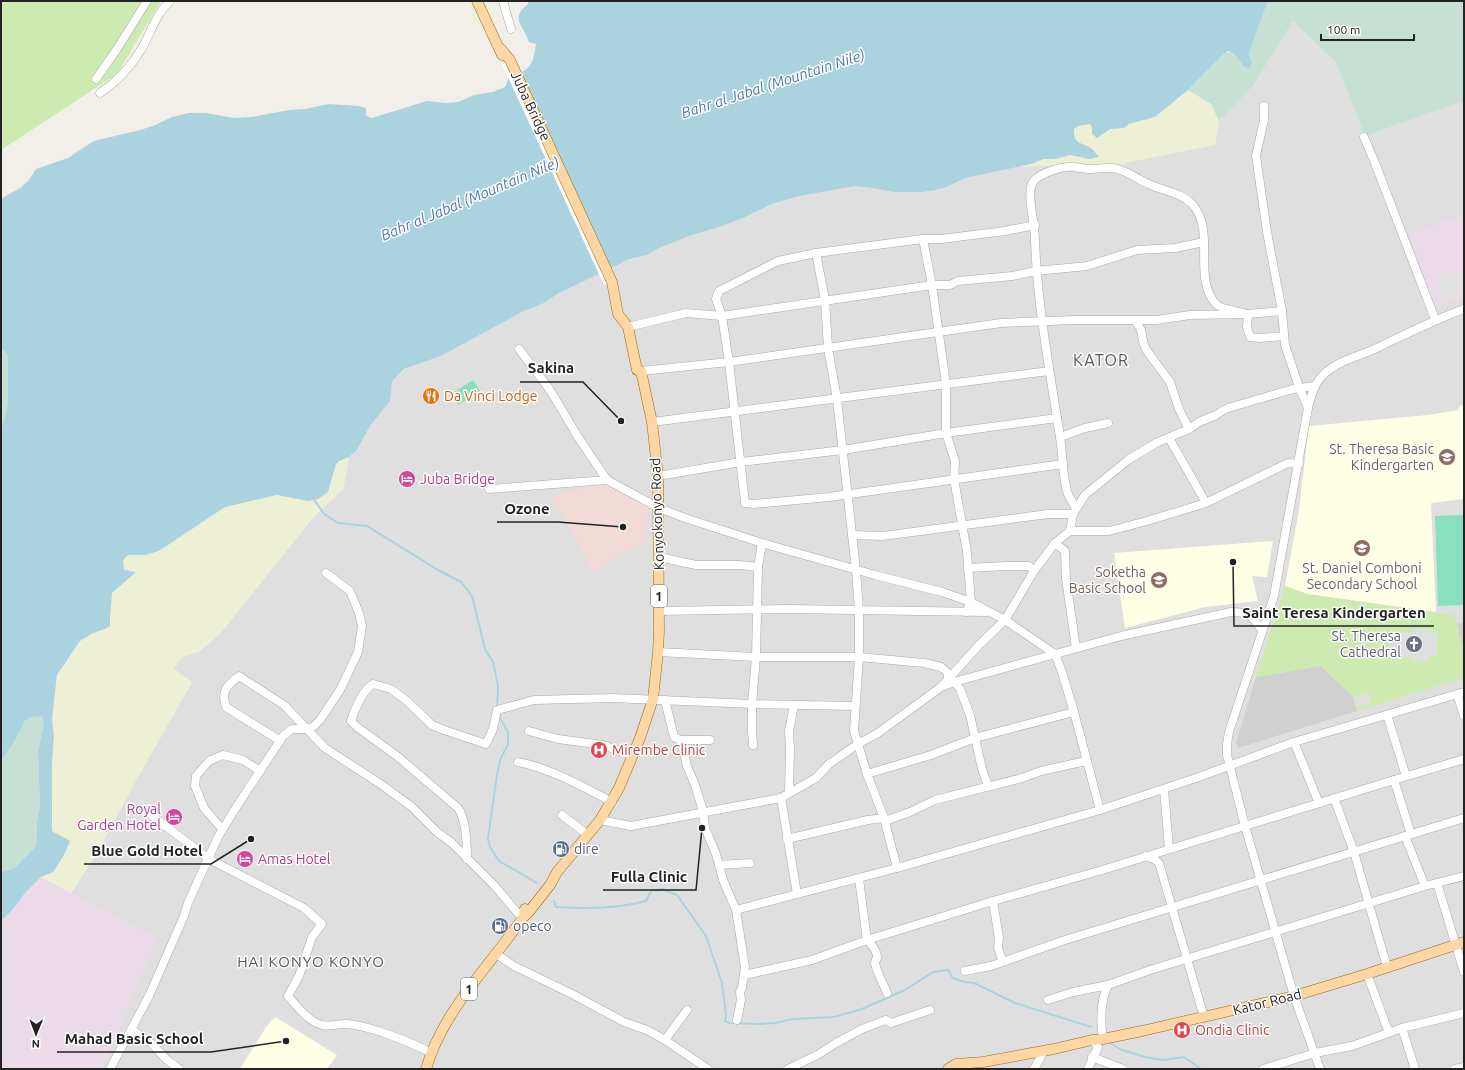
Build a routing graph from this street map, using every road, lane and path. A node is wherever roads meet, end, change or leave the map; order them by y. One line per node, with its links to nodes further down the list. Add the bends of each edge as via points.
1 (147, 1): 6 (street)
2 (170, 1): 7 (street, via 162,9 142,48 122,77)
3 (477, 1): 15 (main road, Juba Bridge / 1, via 508,62)
4 (503, 1): 5 (street)
5 (511, 29)
6 (96, 79)
7 (100, 93)
8 (1264, 106): 19 (street, via 1264,120 1256,156)
9 (1364, 137): 23 (street)
10 (1035, 225): 11 (street, via 941,239); 12 (street, via 1030,190 1033,181 1050,171 1067,167 1114,168 1172,192 1191,204 1201,220); 14 (street)
11 (923, 239): 13 (street); 16 (street)
12 (1204, 242): 14 (street, via 1175,248 1137,250 1087,266); 20 (street, via 1207,285 1214,300 1218,306)
13 (816, 254): 17 (street); 21 (street, via 778,261 719,291 716,299)
14 (1036, 271): 16 (street, via 958,281 950,285); 24 (street)
15 (609, 283): 25 (main road, Konyokonyo Road / 1, via 618,314)
16 (932, 284): 17 (street); 26 (street)
17 (825, 300): 21 (street); 28 (street)
18 (1464, 309): 23 (street)
19 (1282, 311): 20 (street); 27 (street)
20 (1248, 314): 22 (street, via 1190,315); 27 (street, via 1247,327 1250,337)
21 (722, 316): 25 (street, via 686,313); 30 (street)
22 (1135, 320): 24 (street); 42 (street, via 1147,351 1170,382 1178,409)
23 (1435, 320): 34 (street, via 1383,346 1334,366)
24 (1043, 322): 26 (street, via 1001,323); 32 (street)
25 (628, 327): 31 (main road, Konyokonyo Road / 1, via 636,370)
26 (938, 332): 28 (street); 33 (street)
27 (1284, 336): 35 (street)
28 (828, 348): 30 (street); 36 (street)
29 (519, 349): 52 (street, via 550,390)
30 (729, 362): 31 (street); 38 (street)
31 (641, 371): 40 (main road, Konyokonyo Road / 1)
32 (1049, 371): 33 (street); 39 (street)
33 (946, 384): 36 (street); 43 (street)
34 (1315, 386): 35 (street); 37 (street)
35 (1299, 387): 37 (street); 42 (street, via 1225,409)
36 (837, 399): 38 (street); 46 (street)
37 (1308, 408): 49 (street)
38 (735, 412): 40 (street); 47 (street)
39 (1057, 418): 43 (street); 44 (street)
40 (652, 422): 50 (main road, Konyokonyo Road / 1)
41 (1108, 424): 44 (street, via 1085,428)
42 (1189, 429): 45 (street)
43 (946, 433): 46 (street); 51 (street, via 955,461)
44 (1060, 437): 48 (street)
45 (1168, 438): 55 (street); 57 (street, via 1128,460 1085,496)
46 (842, 450): 47 (street); 54 (street)
47 (741, 462): 50 (street); 54 (street, via 745,503 748,504)
48 (1063, 464): 51 (street); 57 (street)
49 (1299, 464): 55 (street, via 1288,464); 76 (street, via 1274,596)
50 (658, 476): 56 (main road, Konyokonyo Road / 1)
51 (954, 479): 54 (street); 58 (street)
52 (607, 480): 53 (street); 56 (street)
53 (489, 489)
54 (848, 494): 60 (street)
55 (1206, 503): 59 (street, via 1110,531)
56 (659, 508): 61 (street); 63 (main road, Konyokonyo Road / 1)
57 (1074, 511): 58 (street); 59 (street)
58 (963, 526): 60 (street, via 883,536); 65 (street)
59 (1070, 531): 62 (street)
60 (852, 535): 66 (street)
61 (762, 543): 64 (street); 66 (street)
62 (1055, 543): 67 (street); 77 (street, via 1065,551 1066,579)
63 (659, 557): 64 (street, via 696,565); 72 (main road, Konyokonyo Road / 1)
64 (758, 567): 70 (street)
65 (968, 568): 67 (street, via 1028,566); 69 (street)
66 (856, 570): 69 (street); 71 (street)
67 (1034, 572): 75 (street)
68 (326, 573): 92 (street, via 350,591 359,613 362,632 358,652 340,690 320,720)
69 (971, 602): 73 (street); 74 (street)
70 (757, 609): 71 (street); 72 (street); 80 (street)
71 (859, 610): 73 (street); 81 (street)
72 (659, 611): 78 (main road, Konyokonyo Road / 1)
73 (966, 612): 74 (street)
74 (988, 612): 75 (street)
75 (1005, 620): 79 (street); 82 (street, via 979,645)
76 (1262, 630): 77 (street, via 1254,618 1244,612 1231,612); 105 (street, via 1229,732 1227,755)
77 (1076, 648): 79 (street)
78 (658, 652): 80 (street); 84 (main road, Konyokonyo Road / 1)
79 (1055, 654): 82 (street); 89 (street)
80 (756, 657): 81 (street); 86 (street)
81 (859, 657): 82 (street, via 917,662 941,667 948,673); 88 (street)
82 (951, 681): 94 (street, via 960,689 970,714); 99 (street, via 878,733)
83 (1461, 693): 90 (street); 91 (street)
84 (652, 699): 85 (street); 101 (main road, Konyokonyo Road / 1); 133 (street, via 534,700 504,708 497,710 493,729 486,744 432,725 391,689 373,684 368,687 351,720 458,808 462,816)
85 (665, 700): 86 (street); 96 (street, via 674,737)
86 (752, 704): 87 (street); 100 (street)
87 (794, 705): 88 (street); 112 (street, via 789,731)
88 (855, 706): 99 (street, via 854,732)
89 (1074, 712): 94 (street); 103 (street)
90 (1386, 715): 98 (street); 108 (street)
91 (1464, 716)
92 (308, 729): 95 (street, via 292,729); 95 (street, via 284,706 239,676 224,690 226,707); 133 (street, via 325,748 412,807)
93 (529, 731): 101 (street, via 603,745)
94 (975, 738): 107 (street, via 931,755); 110 (street)
95 (279, 740): 106 (street)
96 (680, 740): 97 (street); 118 (street)
97 (710, 740)
98 (1294, 742): 105 (street); 116 (street)
99 (858, 744): 107 (street); 112 (street, via 829,764 816,778)
100 (754, 745)
101 (633, 756): 115 (main road, Konyokonyo Road / 1)
102 (1464, 759): 108 (street)
103 (1086, 760): 110 (street); 117 (street)
104 (518, 762): 115 (street, via 540,768)
105 (1230, 766): 111 (street); 124 (street)
106 (260, 771): 125 (street); 125 (street, via 243,760 223,755 209,761 196,776 195,786 204,808)
107 (867, 774): 123 (street)
108 (1406, 776): 109 (street)
109 (1394, 780): 114 (street); 127 (street)
110 (988, 786): 123 (street, via 936,800)
111 (1164, 789): 117 (street); 129 (street)
112 (789, 793): 113 (street)
113 (781, 798): 118 (street); 128 (street)
114 (1334, 798): 116 (street); 130 (street)
115 (612, 802): 122 (main road, Konyokonyo Road / 1)
116 (1319, 803): 124 (street)
117 (1100, 810): 137 (street)
118 (703, 812): 122 (street, via 631,826); 136 (street, via 705,828)
119 (151, 815): 132 (street)
120 (562, 815): 126 (street)
121 (1464, 818): 127 (street)
122 (600, 820): 126 (main road, Konyokonyo Road / 1)
123 (885, 820): 128 (street, via 868,820); 137 (street)
124 (1245, 826): 129 (street); 140 (street)
125 (222, 829): 132 (street)
126 (588, 835): 148 (main road, Konyokonyo Road / 1)
127 (1408, 835): 130 (street); 142 (street)
128 (787, 839): 143 (street)
129 (1167, 850): 131 (street); 135 (street)
130 (1354, 852): 140 (street); 145 (street)
131 (1146, 856): 135 (street); 144 (street)
132 (209, 859): 170 (street, via 149,996); 176 (street, via 304,908 322,924 312,937 299,976 288,996 308,1018 323,1025 347,1024 366,1028 401,1039)
133 (467, 859): 148 (street, via 508,900)
134 (750, 863): 136 (street)
135 (1159, 863): 146 (street)
136 (719, 865): 147 (street)
137 (897, 868): 139 (street)
138 (1464, 876): 141 (street)
139 (859, 879): 143 (street); 150 (street)
140 (1261, 880): 146 (street); 149 (street)
141 (1437, 883): 142 (street); 151 (street)
142 (1425, 886): 145 (street)
143 (797, 894): 147 (street)
144 (993, 901): 150 (street); 154 (street, via 999,938 998,948)
145 (1369, 904): 149 (street); 155 (street)
146 (1171, 907): 153 (street); 154 (street)
147 (736, 910): 159 (street)
148 (526, 912): 152 (main road, Konyokonyo Road / 1)
149 (1275, 932): 153 (street); 162 (street)
150 (867, 940): 159 (street, via 812,960); 161 (street, via 876,954 875,963)
151 (1459, 943): 155 (main road, Kator Road); 157 (street)
152 (496, 954): 173 (street, via 514,966 624,1022); 176 (main road, Konyokonyo Road / 1, via 462,997)
153 (1188, 959): 160 (street); 167 (street)
154 (1003, 962): 156 (street)
155 (1387, 967): 158 (main road, Kator Road)
156 (965, 971)
157 (1464, 972)
158 (1366, 974): 162 (main road, Kator Road); 171 (street)
159 (744, 975): 168 (street)
160 (1108, 985): 163 (street); 172 (street, via 1102,1002)
161 (887, 993)
162 (1294, 996): 167 (main road, Kator Road); 177 (street)
163 (1048, 1000)
164 (687, 1010): 173 (street)
165 (930, 1010): 184 (street, via 892,1023 886,1020 862,1029)
166 (1464, 1013): 169 (street)
167 (1204, 1017): 172 (main road, Kator Road)
168 (737, 1020)
169 (1402, 1028): 171 (street); 191 (street)
170 (130, 1029): 180 (street); 181 (street, via 151,1043)
171 (1389, 1032): 177 (street, via 1352,1046)
172 (1103, 1039): 174 (main road, Kator Road)
173 (665, 1040): 183 (street)
174 (1092, 1040): 175 (main road, Kator Road); 178 (street, via 1098,1047)
175 (1044, 1051): 185 (main road, Kator Road, via 956,1064); 186 (street)
176 (431, 1053): 182 (main road, Konyokonyo Road / 1)
177 (1315, 1053): 189 (street); 190 (street)
178 (1092, 1057): 187 (street); 188 (street)
179 (1464, 1066): 192 (street)
180 (110, 1069)
181 (179, 1069)
182 (426, 1069)
183 (708, 1069)
184 (788, 1069)
185 (948, 1069)
186 (1034, 1069)
187 (1088, 1069)
188 (1123, 1069)
189 (1263, 1069)
190 (1320, 1069)
191 (1416, 1069)
192 (1455, 1069)

